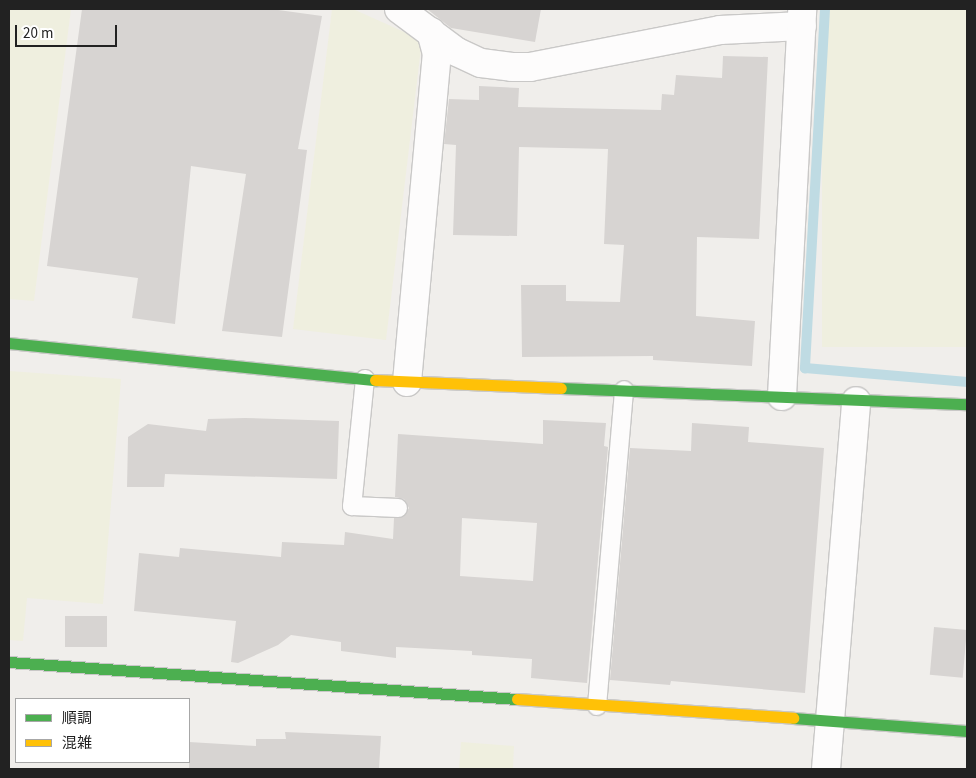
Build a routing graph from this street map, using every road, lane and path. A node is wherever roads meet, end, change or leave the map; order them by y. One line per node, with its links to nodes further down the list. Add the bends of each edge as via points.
1 (399, 9): 3 (street)
2 (802, 17): 3 (street, via 530,67 481,63 458,52); 8 (street)
3 (431, 32): 6 (street, via 437,54)
4 (9, 343): 5 (street)
5 (365, 379): 6 (street); 11 (lane, via 352,506)
6 (407, 382): 7 (street)
7 (624, 390): 8 (street); 13 (lane)
8 (782, 396): 9 (street)
9 (856, 401): 10 (street); 14 (street)
10 (967, 404)
11 (398, 508)
12 (9, 662): 13 (street)
13 (597, 706): 14 (street)
14 (829, 721): 15 (street); 16 (street)
15 (967, 731)
16 (826, 769)

